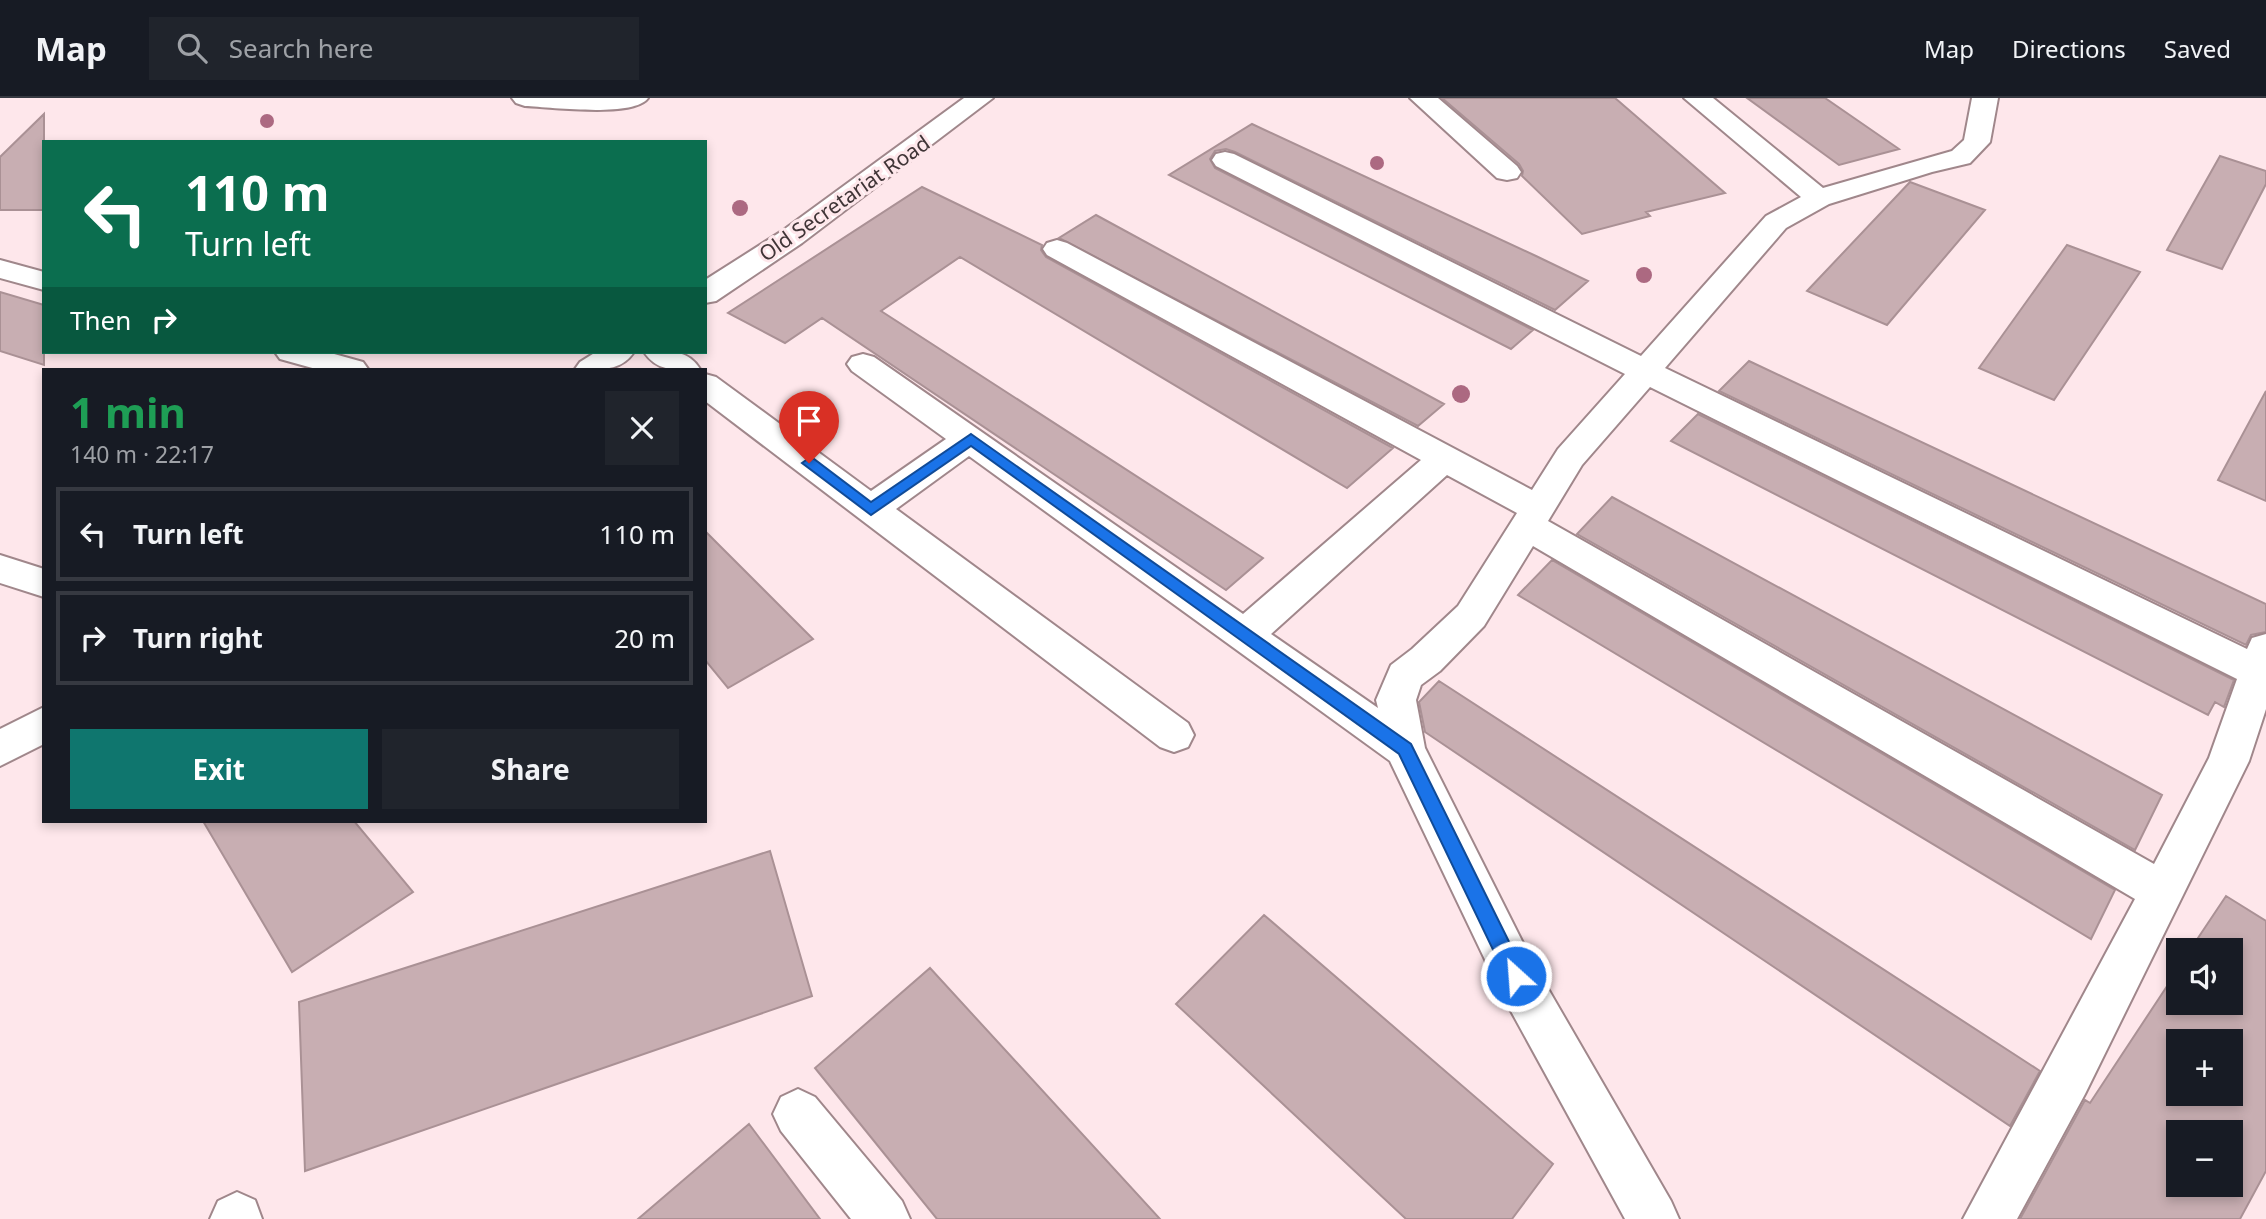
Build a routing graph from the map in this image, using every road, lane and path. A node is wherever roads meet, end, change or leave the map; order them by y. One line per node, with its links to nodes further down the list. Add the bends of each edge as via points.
1 (525, 98): 2 (street, via 624,102)
2 (635, 98)
3 (980, 98): 13 (street, Old Secretariat Road, via 792,237)
4 (1423, 98): 8 (street)
5 (1697, 98): 9 (street)
6 (1985, 98): 9 (street, via 1977,142 1961,157)
7 (1225, 160): 21 (street)
8 (1507, 172)
9 (1819, 198): 21 (street, via 1776,222)
10 (1057, 248): 24 (street)
11 (0, 269): 12 (street)
12 (42, 280)
13 (707, 293)
14 (298, 354): 18 (street)
15 (615, 354): 19 (street)
16 (663, 354): 20 (street)
17 (863, 364): 23 (street)
18 (348, 368)
19 (593, 368)
20 (683, 368)
21 (1646, 372): 26 (street, via 1570,457); 30 (street)
22 (707, 386): 25 (street)
23 (971, 439): 25 (street); 29 (street)
24 (1444, 458): 26 (street); 29 (street)
25 (871, 509): 32 (street)
26 (1533, 517): 34 (street, via 1471,617 1405,676 1396,700); 35 (street)
27 (0, 569): 28 (street)
28 (42, 582)
29 (1245, 635): 34 (street)
30 (2262, 660): 35 (street, via 2229,761)
31 (42, 725): 33 (street)
32 (1174, 735)
33 (0, 749)
34 (1405, 749): 38 (street, via 1516,976)
35 (2163, 892): 39 (street)
36 (798, 1114): 37 (street)
37 (884, 1219)
38 (1653, 1219)
39 (1989, 1219)

